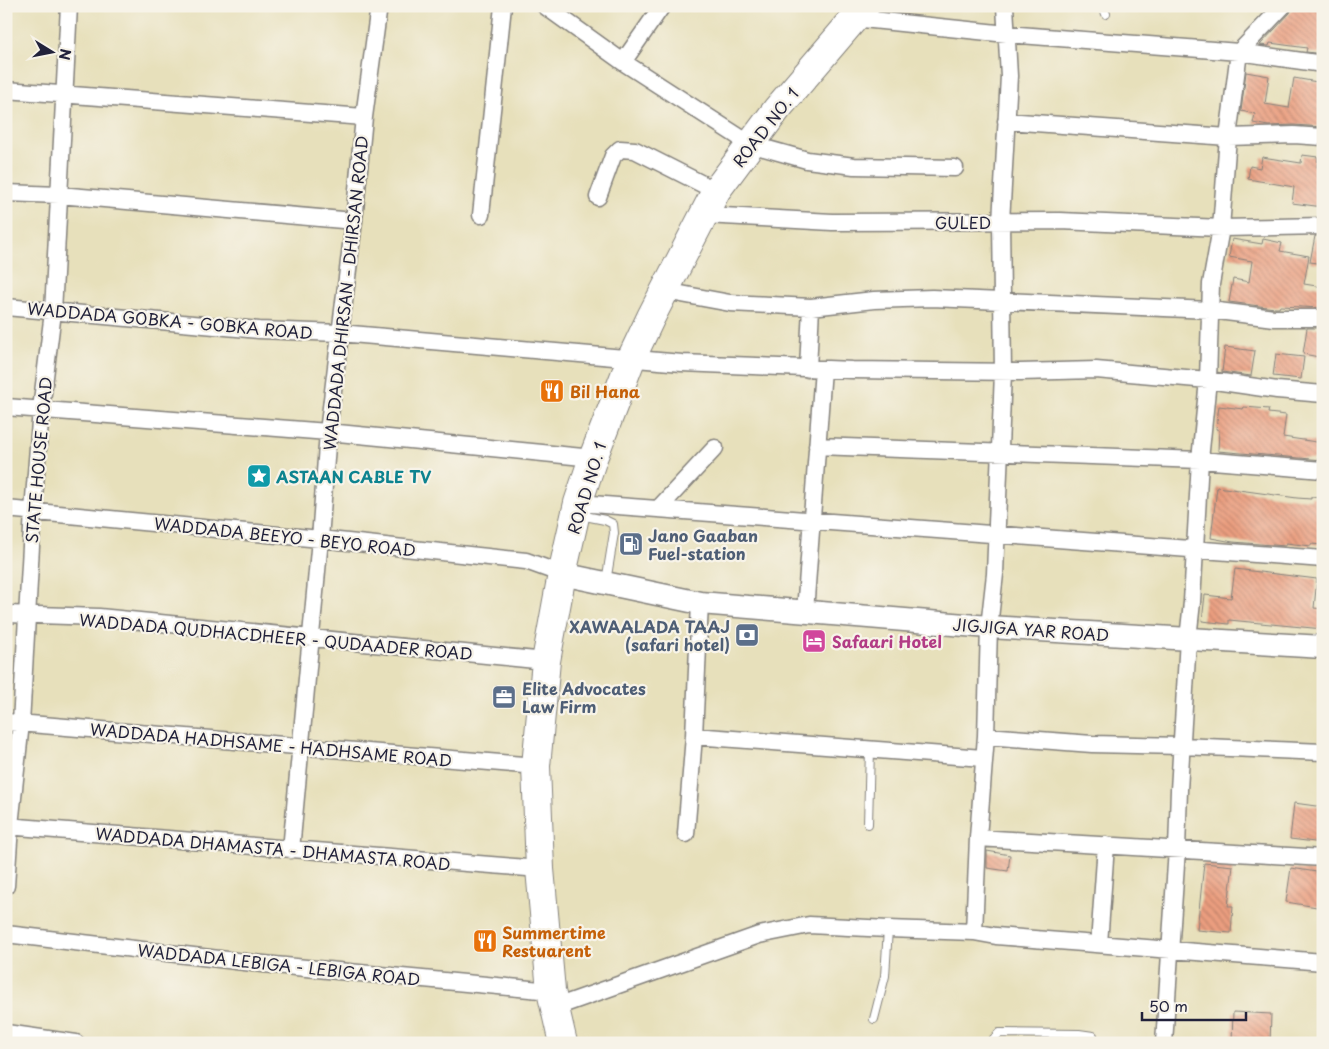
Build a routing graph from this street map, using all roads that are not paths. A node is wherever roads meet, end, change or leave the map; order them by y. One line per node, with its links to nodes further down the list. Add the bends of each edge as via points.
1 (69, 6): 14 (street, STATE HOUSE ROAD)
2 (379, 6): 15 (street, WADDADA DHIRSAN - DHIRSAN ROAD)
3 (503, 6): 25 (street)
4 (545, 6): 11 (street)
5 (662, 6): 11 (street)
6 (1005, 6): 9 (street)
7 (1284, 6): 10 (street)
8 (859, 12): 9 (street); 19 (highway, ROAD NO. 1)
9 (1007, 34): 10 (street); 16 (street)
10 (1239, 52): 12 (street); 17 (street)
11 (623, 62): 19 (street)
12 (1323, 64)
13 (6, 90): 14 (street)
14 (66, 94): 15 (street); 22 (street, STATE HOUSE ROAD)
15 (364, 117): 26 (street, WADDADA DHIRSAN - DHIRSAN ROAD)
16 (1006, 121): 17 (street); 27 (street)
17 (1228, 136): 18 (street); 29 (street)
18 (1323, 137)
19 (750, 144): 20 (street, via 807,160 854,166); 24 (highway, ROAD NO. 1)
20 (955, 168)
21 (6, 192): 22 (street)
22 (59, 195): 26 (street); 35 (street, STATE HOUSE ROAD)
23 (598, 197): 24 (street, via 613,156 620,150 635,150)
24 (710, 203): 27 (street, GULED, via 832,222); 30 (highway, ROAD NO. 1)
25 (481, 215)
26 (354, 221): 37 (street, WADDADA DHIRSAN - DHIRSAN ROAD)
27 (1001, 222): 29 (street, GULED, via 1060,221); 31 (street)
28 (1323, 226): 29 (street, GULED)
29 (1221, 228): 34 (street)
30 (665, 291): 32 (street, via 730,303); 38 (highway, ROAD NO. 1)
31 (1002, 301): 32 (street, via 932,298); 34 (street); 40 (street)
32 (811, 306): 39 (street)
33 (6, 307): 35 (street, WADDADA GOBKA - GOBKA ROAD)
34 (1210, 310): 36 (street, via 1274,318); 41 (street)
35 (53, 312): 37 (street, WADDADA GOBKA - GOBKA ROAD, via 259,330); 44 (street, STATE HOUSE ROAD)
36 (1323, 318)
37 (340, 333): 38 (street, WADDADA GOBKA - GOBKA ROAD); 45 (street, WADDADA DHIRSAN - DHIRSAN ROAD)
38 (632, 357): 39 (street, WADDADA GOBKA - GOBKA ROAD); 49 (highway, ROAD NO. 1)
39 (815, 369): 40 (street, WADDADA GOBKA - GOBKA ROAD); 46 (street)
40 (1003, 372): 41 (street, WADDADA GOBKA - GOBKA ROAD, via 1096,370); 48 (street)
41 (1208, 380): 42 (street, WADDADA GOBKA - GOBKA ROAD); 50 (street)
42 (1323, 394)
43 (6, 407): 44 (street)
44 (42, 409): 45 (street); 55 (street, STATE HOUSE ROAD)
45 (328, 432): 49 (street); 58 (street, WADDADA DHIRSAN - DHIRSAN ROAD)
46 (818, 446): 48 (street); 56 (street)
47 (715, 448): 54 (street)
48 (998, 452): 50 (street); 57 (street)
49 (593, 458): 52 (highway, ROAD NO. 1)
50 (1200, 460): 51 (street); 59 (street)
51 (1323, 470)
52 (577, 508): 54 (street); 61 (highway, ROAD NO. 1); 62 (lane, via 613,524)
53 (6, 509): 55 (street, WADDADA BEEYO - BEYO ROAD)
54 (658, 509): 56 (street)
55 (33, 512): 58 (street, WADDADA BEEYO - BEYO ROAD); 66 (street, STATE HOUSE ROAD)
56 (812, 521): 57 (street); 64 (street)
57 (996, 536): 59 (street); 67 (street)
58 (320, 539): 61 (street, WADDADA BEEYO - BEYO ROAD, via 526,561); 68 (street, WADDADA DHIRSAN - DHIRSAN ROAD)
59 (1195, 550): 60 (street); 69 (street)
60 (1323, 559)
61 (562, 574): 62 (street, JIGJIGA YAR ROAD); 71 (highway, ROAD NO. 1)
62 (606, 583): 63 (street, JIGJIGA YAR ROAD)
63 (700, 603): 64 (street, JIGJIGA YAR ROAD); 73 (street)
64 (805, 612): 67 (street, JIGJIGA YAR ROAD)
65 (6, 614): 66 (street, WADDADA QUDHACDHEER - QUDAADER ROAD)
66 (27, 615): 68 (street, WADDADA QUDHACDHEER - QUDAADER ROAD, via 99,617); 72 (street, STATE HOUSE ROAD)
67 (989, 627): 69 (street, JIGJIGA YAR ROAD); 74 (street)
68 (310, 639): 71 (street, WADDADA QUDHACDHEER - QUDAADER ROAD); 75 (street, WADDADA DHIRSAN - DHIRSAN ROAD)
69 (1188, 639): 70 (street, JIGJIGA YAR ROAD); 76 (street)
70 (1323, 647)
71 (546, 661): 80 (highway, ROAD NO. 1)
72 (14, 723): 75 (street, WADDADA HADHSAME - HADHSAME ROAD); 82 (street, STATE HOUSE ROAD)
73 (694, 736): 77 (street); 83 (street)
74 (986, 736): 76 (street, via 1092,744); 79 (street)
75 (301, 746): 80 (street, WADDADA HADHSAME - HADHSAME ROAD); 87 (street, WADDADA DHIRSAN - DHIRSAN ROAD)
76 (1181, 746): 78 (street); 86 (street)
77 (870, 749): 79 (street); 81 (lane)
78 (1323, 752)
79 (983, 758): 84 (street)
80 (536, 766): 89 (highway, ROAD NO. 1)
81 (868, 824)
82 (8, 826): 87 (street, WADDADA DHAMASTA - DHAMASTA ROAD); 90 (street, STATE HOUSE ROAD)
83 (686, 834)
84 (978, 838): 85 (street); 92 (street)
85 (1106, 845): 86 (street); 94 (street)
86 (1177, 849): 88 (street); 95 (street)
87 (291, 850): 89 (street, WADDADA DHAMASTA - DHAMASTA ROAD)
88 (1323, 858)
89 (540, 870): 97 (highway, ROAD NO. 1)
90 (6, 886)
91 (888, 929): 92 (street); 97 (street, via 809,925 759,936); 98 (lane, via 885,976)
92 (974, 932): 94 (street)
93 (6, 934): 97 (street, WADDADA LEBIGA - LEBIGA ROAD)
94 (1099, 944): 95 (street)
95 (1170, 950): 96 (street); 104 (street)
96 (1323, 962)
97 (554, 999): 101 (highway, ROAD NO. 1)
98 (874, 1019)
99 (6, 1033): 100 (street)
100 (76, 1043)
101 (563, 1043)
102 (990, 1043): 103 (lane, via 999,1033 1079,1034 1093,1036)
103 (1094, 1043)
104 (1164, 1043)

